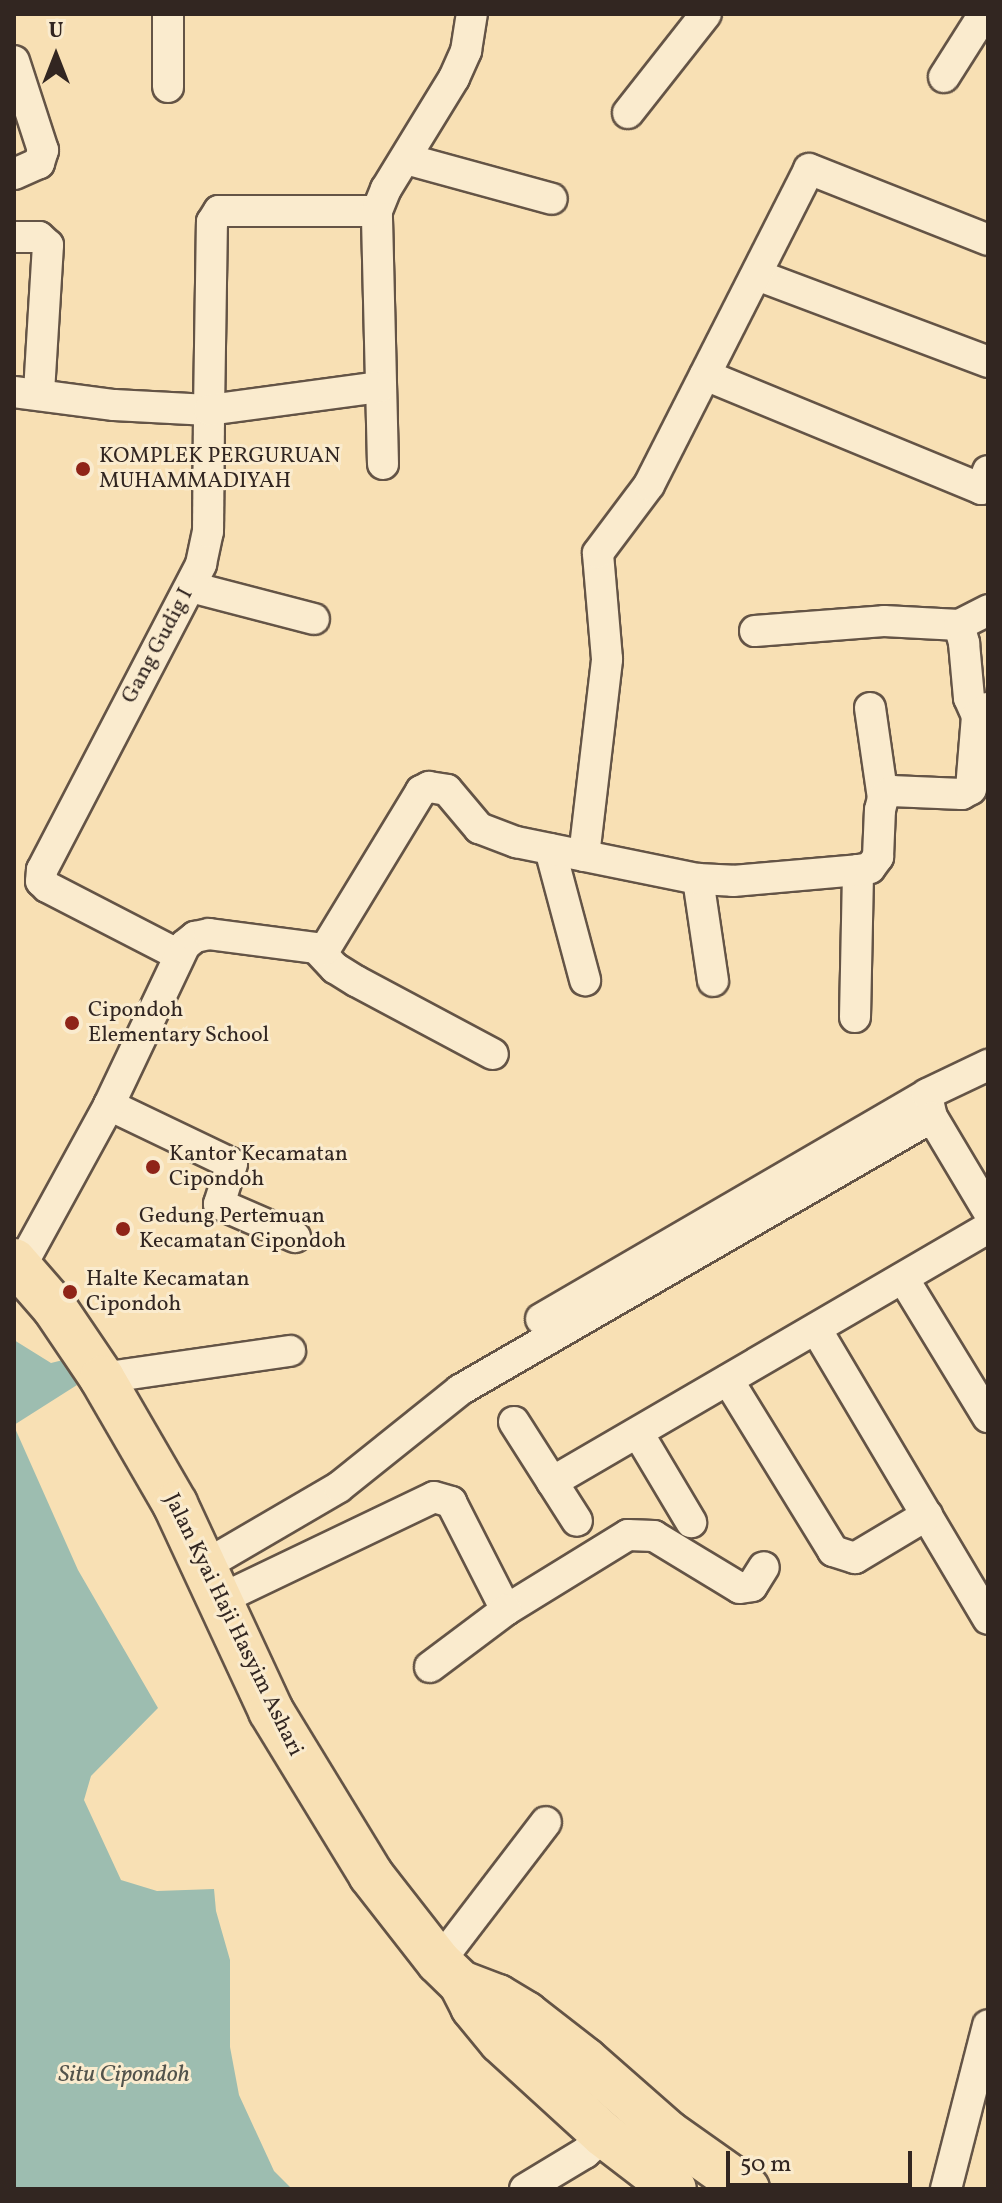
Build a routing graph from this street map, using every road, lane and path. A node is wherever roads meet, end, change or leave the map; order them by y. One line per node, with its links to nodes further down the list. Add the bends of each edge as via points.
1 (168, 14): 7 (street)
2 (472, 14): 9 (street, via 466,51 454,78)
3 (706, 14): 8 (street)
4 (984, 14): 6 (street)
5 (14, 61): 10 (street, via 43,150 39,163)
6 (944, 77)
7 (168, 87)
8 (628, 113)
9 (406, 159): 11 (street); 12 (street)
10 (14, 174)
11 (552, 199)
12 (377, 211): 18 (street); 20 (street, Gang Gudig I, via 219,211 212,222)
13 (14, 237): 19 (street, via 39,237 48,245)
14 (988, 240): 15 (street, via 809,169)
15 (757, 275): 16 (street); 17 (street)
16 (988, 362)
17 (705, 375): 22 (street, via 981,489); 32 (street, via 649,485 598,553 607,659)
18 (380, 387): 20 (street); 21 (street)
19 (26, 393): 20 (street)
20 (209, 410): 23 (street, Gang Gudig I, via 208,532)
21 (383, 464)
22 (988, 471)
23 (191, 587): 25 (street); 36 (street, Gang Gudig I, via 41,876 47,887)
24 (988, 610): 26 (street)
25 (314, 619)
26 (959, 625): 27 (street, via 884,621); 29 (street, via 969,698)
27 (755, 631)
28 (870, 708): 30 (street)
29 (983, 712): 30 (street, via 971,789 962,794 896,790)
30 (883, 798): 33 (street, via 878,857 870,868)
31 (550, 849): 32 (street); 35 (street, via 484,831 447,790 429,787 421,791 329,946); 37 (street)
32 (584, 856): 34 (street)
33 (858, 870): 34 (street); 39 (street)
34 (698, 879): 38 (street)
35 (318, 950): 36 (street, via 209,934 190,940); 40 (street, via 356,981)
36 (179, 955): 42 (street)
37 (585, 980)
38 (713, 981)
39 (855, 1017)
40 (493, 1054)
41 (988, 1065): 43 (street)
42 (109, 1105): 46 (street, via 232,1164 219,1204); 47 (street)
43 (930, 1106): 44 (street); 61 (street, via 460,1390)
44 (988, 1211)
45 (988, 1228): 48 (street)
46 (295, 1237)
47 (17, 1264): 51 (main road, Jalan Kyai Haji Hasyim Ashari)
48 (903, 1278): 49 (street); 53 (street)
49 (816, 1329): 52 (street); 57 (street)
50 (290, 1351): 51 (street)
51 (102, 1378): 61 (main road, Jalan Kyai Haji Hasyim Ashari, via 175,1504)
52 (728, 1380): 55 (street); 57 (street, via 833,1551 855,1558)
53 (988, 1417)
54 (514, 1422): 56 (street)
55 (638, 1433): 56 (street); 59 (street)
56 (552, 1482): 58 (street)
57 (927, 1515): 63 (street)
58 (577, 1521)
59 (691, 1522)
60 (764, 1567): 62 (street, via 752,1586 740,1588 654,1536 628,1535)
61 (211, 1583): 62 (street, via 434,1497 451,1502); 66 (main road, Jalan Kyai Haji Hasyim Ashari, via 271,1711 327,1807 371,1875)
62 (506, 1610): 64 (street)
63 (988, 1619)
64 (430, 1667)
65 (546, 1822): 66 (street)
66 (450, 1972): 68 (main road, Jalan Kyai Haji Hasyim Ashari, via 501,2041); 71 (main road, via 526,2014 668,2133)
67 (988, 2025): 72 (street)
68 (604, 2135): 69 (street, via 585,2153); 70 (main road, Jalan Kyai Haji Hasyim Ashari)
69 (525, 2189)
70 (674, 2189)
71 (747, 2189)
72 (946, 2189)

